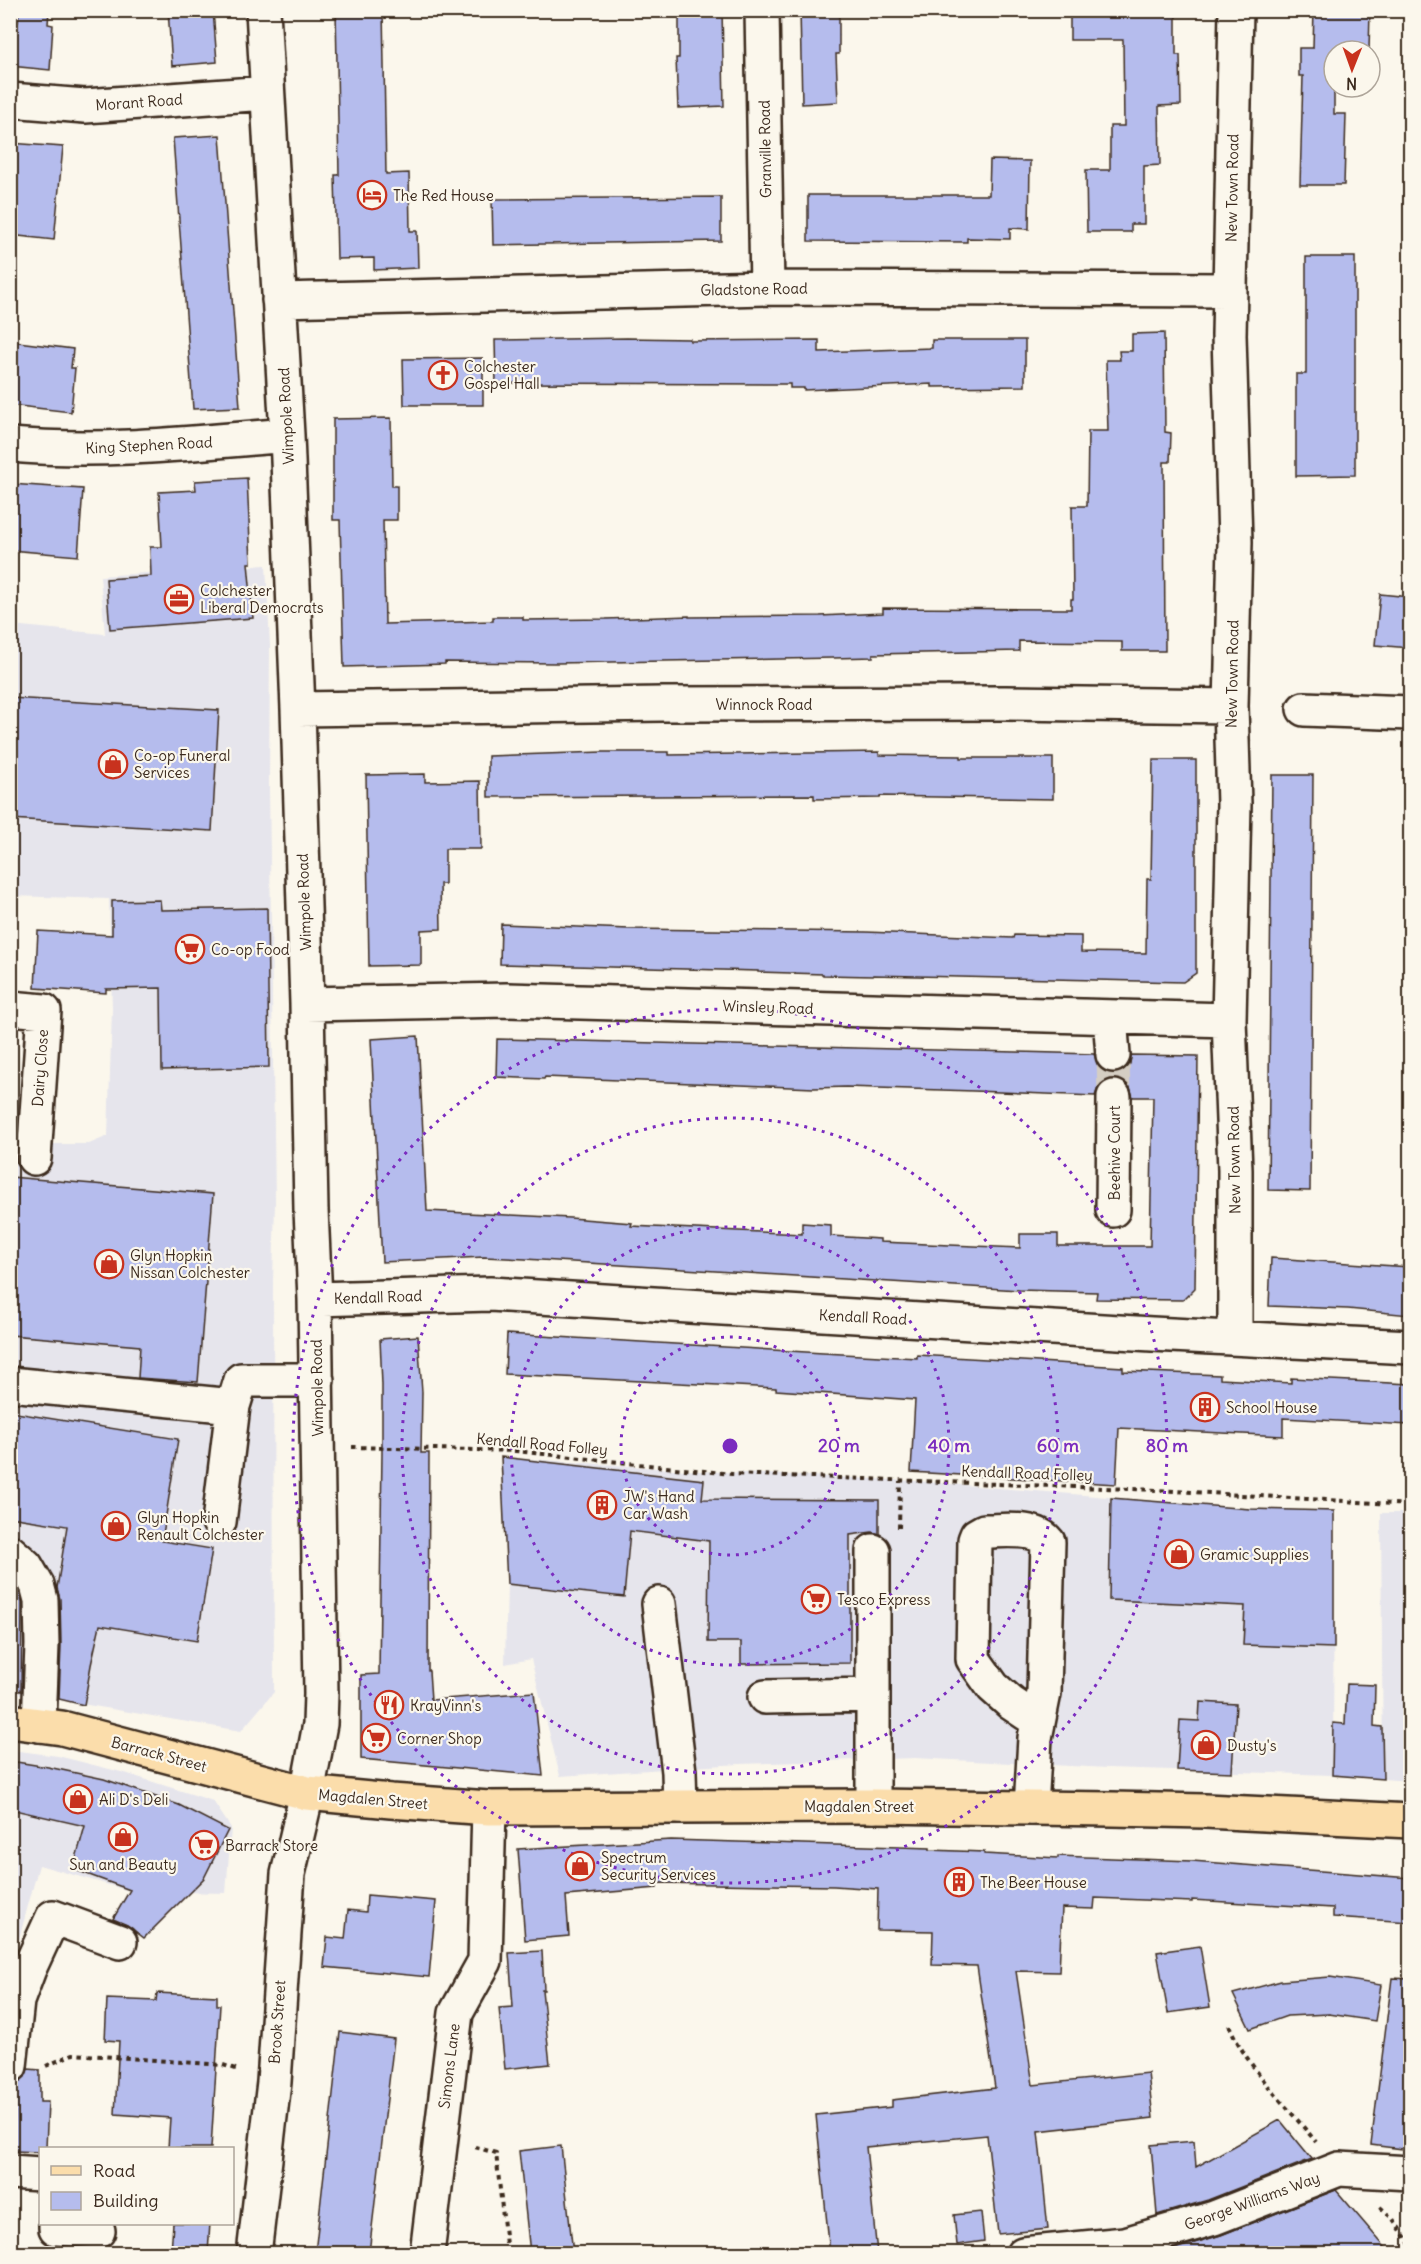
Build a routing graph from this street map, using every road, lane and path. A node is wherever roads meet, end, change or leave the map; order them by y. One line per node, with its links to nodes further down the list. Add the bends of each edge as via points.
1 (263, 10): 4 (street, Wimpole Road)
2 (762, 10): 6 (street, Granville Road)
3 (1236, 10): 7 (street, New Town Road)
4 (267, 93): 5 (street, Morant Road, via 86,106); 8 (street, Wimpole Road)
5 (10, 100)
6 (767, 288): 7 (street, Gladstone Road); 8 (street, Gladstone Road)
7 (1229, 290): 11 (street, New Town Road, via 1235,542)
8 (279, 300): 9 (street, Wimpole Road)
9 (287, 435): 10 (street, King Stephen Road, via 96,450); 12 (street, Wimpole Road)
10 (10, 445)
11 (1231, 706): 12 (street, Winnock Road, via 687,704); 18 (street, New Town Road)
12 (298, 709): 15 (street, Wimpole Road)
13 (1304, 709): 14 (street)
14 (1410, 713)
15 (308, 1004): 17 (street, Winsley Road, via 507,1000); 23 (street, Wimpole Road)
16 (10, 1008): 21 (street, Dairy Close, via 44,1011)
17 (1110, 1017): 18 (street, Winsley Road); 19 (street)
18 (1229, 1020): 24 (street, New Town Road, via 1235,1170)
19 (1113, 1055)
20 (1114, 1097): 22 (street, Beehive Court)
21 (34, 1158)
22 (1113, 1210)
23 (315, 1299): 24 (street, Kendall Road, via 489,1294); 26 (street, Wimpole Road)
24 (1235, 1337): 25 (street, Kendall Road)
25 (1410, 1347)
26 (317, 1380): 28 (street, via 241,1380); 29 (street, Wimpole Road)
27 (10, 1384): 28 (street)
28 (233, 1406): 31 (street)
29 (319, 1447): 30 (path, Kendall Road Folley, via 516,1451 732,1474 1146,1489); 39 (street, Wimpole Road, via 321,1724)
30 (1410, 1505)
31 (219, 1522)
32 (873, 1551): 35 (street)
33 (10, 1552): 38 (street, via 26,1566 41,1600 42,1645)
34 (659, 1604): 40 (street)
35 (873, 1695): 36 (street); 41 (street)
36 (765, 1697)
37 (1038, 1722): 37 (street, via 1044,1693 1048,1542 1035,1533 984,1531 975,1540 973,1659 993,1687); 43 (street)
38 (25, 1723): 39 (main road, Barrack Street, via 62,1728)
39 (307, 1793): 42 (main road, Magdalen Street); 47 (street, Brook Street, via 288,1874)
40 (680, 1806): 41 (main road, Magdalen Street); 42 (main road, Magdalen Street)
41 (873, 1806): 43 (main road, Magdalen Street)
42 (489, 1808): 48 (street, Simons Lane, via 485,1961 456,2013)
43 (1031, 1808): 44 (main road, Magdalen Street)
44 (1410, 1821)
45 (120, 1942): 46 (street, via 53,1917 17,2001)
46 (13, 2074): 47 (path, via 73,2054 223,2065)
47 (274, 2082): 54 (street, Brook Street)
48 (440, 2138): 55 (street, Simons Lane); 56 (path, via 496,2153)
49 (10, 2172): 51 (street)
50 (1410, 2173): 57 (street, George Williams Way, via 1339,2169 1214,2218 1125,2244)
51 (39, 2174)
52 (56, 2225): 53 (street)
53 (98, 2231)
54 (254, 2253)
55 (427, 2253)
56 (507, 2253)
57 (1023, 2253)

